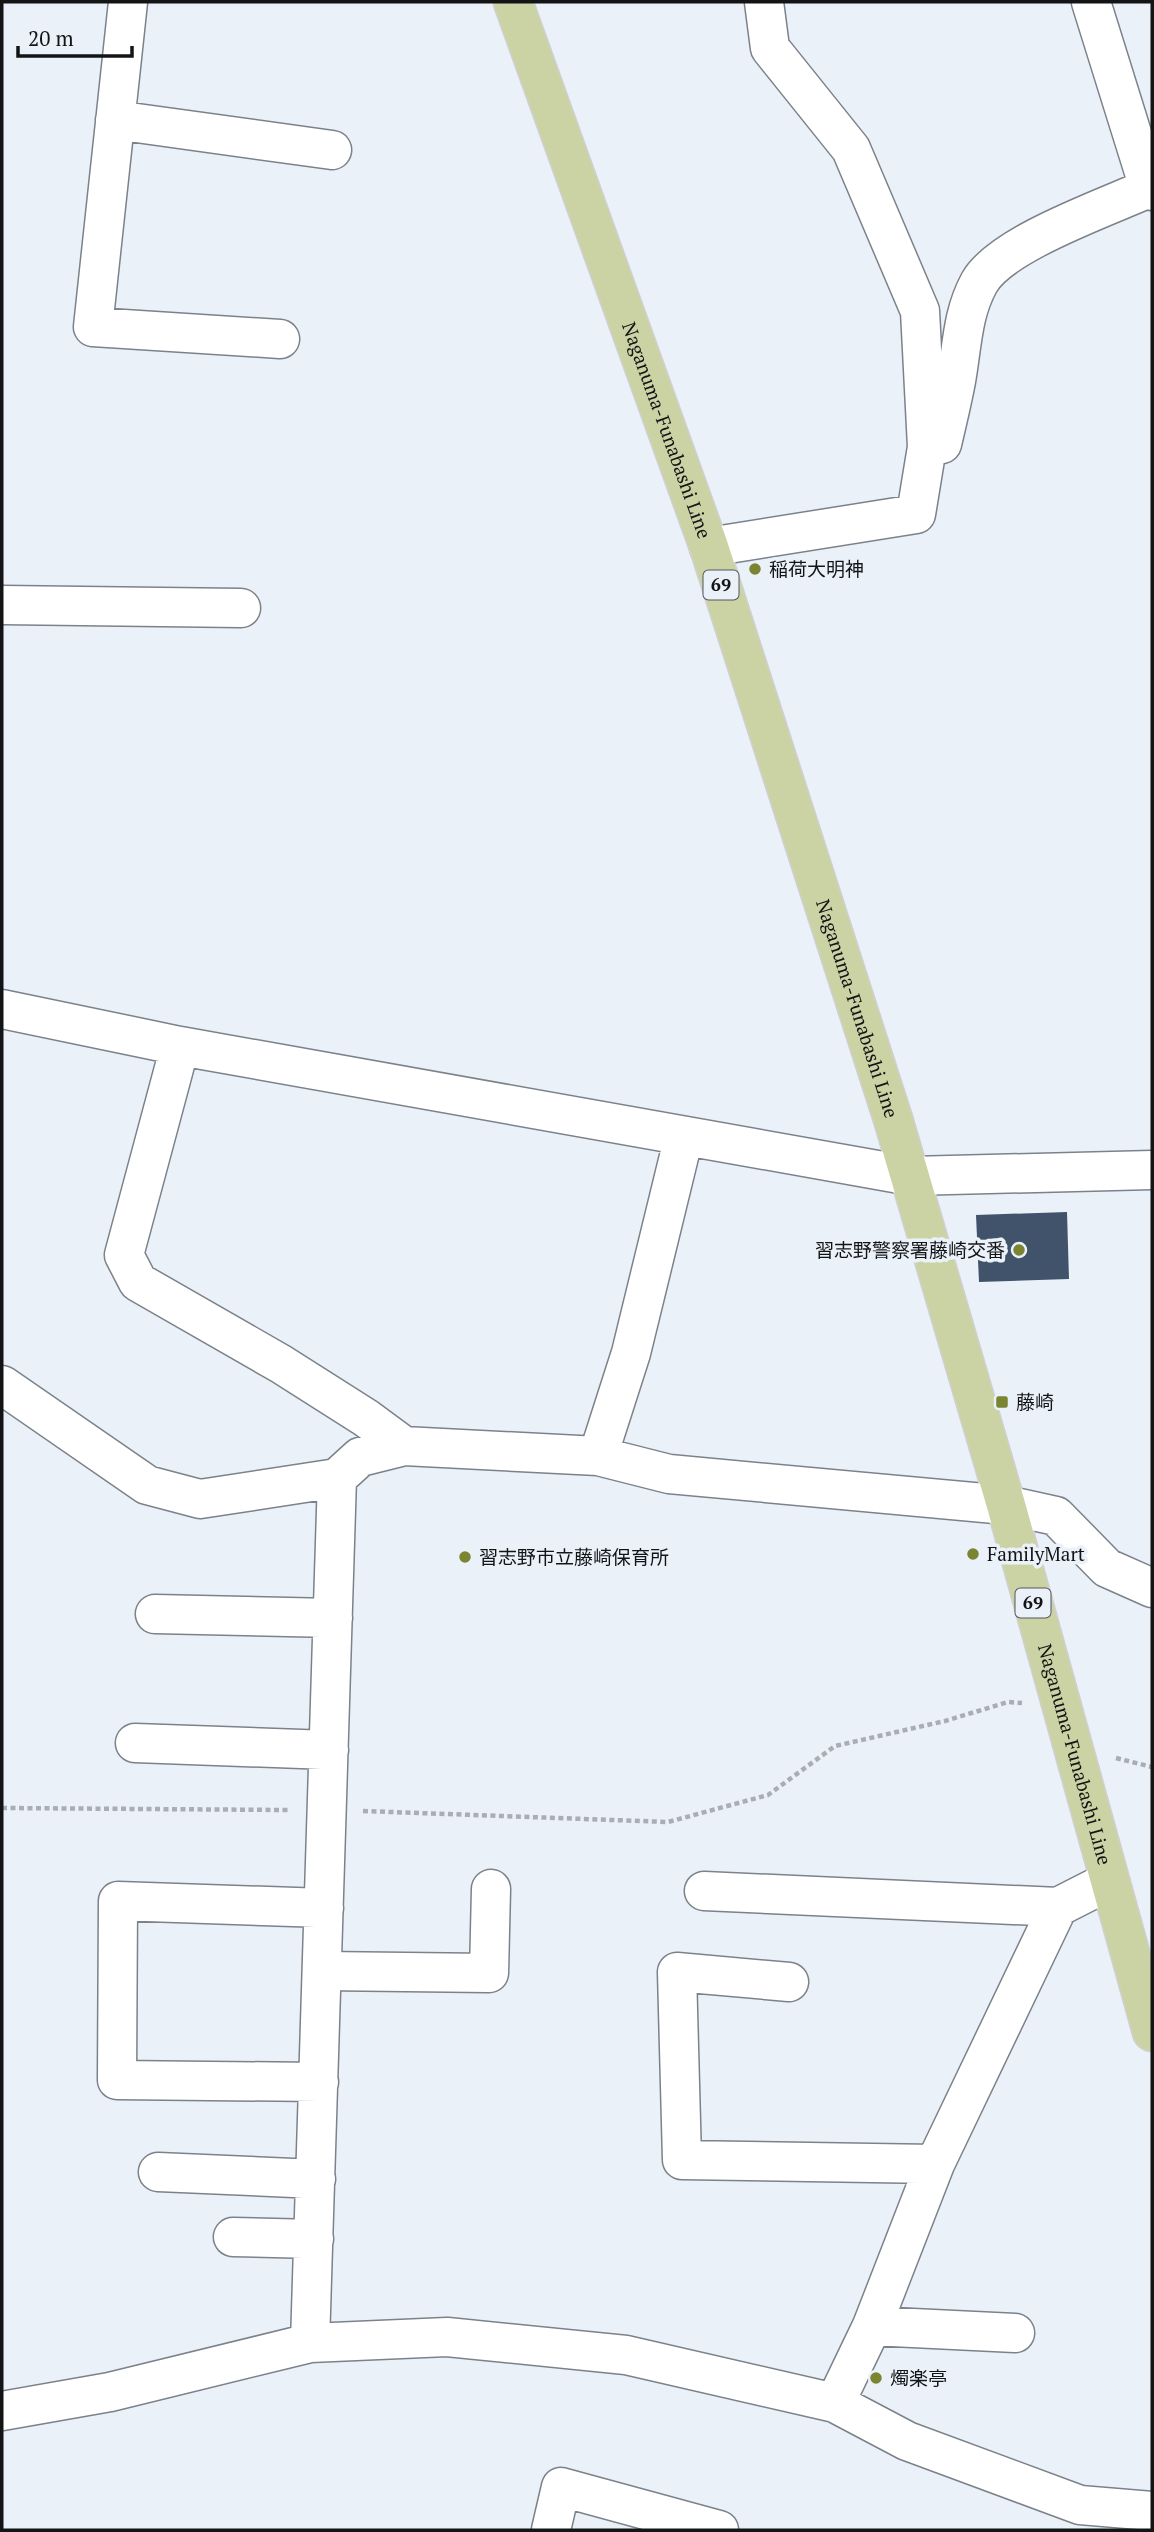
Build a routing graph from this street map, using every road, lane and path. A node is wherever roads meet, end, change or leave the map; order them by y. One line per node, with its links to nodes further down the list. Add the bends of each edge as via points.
1 (128, 2): 6 (street)
2 (513, 2): 11 (main road, Naganuma-Funabashi Line / 69)
3 (764, 2): 10 (street, via 770,48 851,149 920,311)
4 (1091, 2): 5 (street)
5 (1140, 115): 8 (street)
6 (115, 120): 7 (street); 9 (street, via 93,327)
7 (332, 150)
8 (1151, 189): 10 (street, via 1006,255 979,282 961,334 942,444)
9 (280, 339)
10 (927, 447): 11 (street, via 916,514)
11 (709, 547): 18 (main road, Naganuma-Funabashi Line / 69)
12 (2, 605): 13 (street)
13 (241, 608)
14 (2, 1009): 15 (street)
15 (180, 1046): 16 (street); 20 (street, via 124,1255 138,1282 282,1364)
16 (684, 1136): 18 (street); 21 (street, via 631,1353)
17 (1152, 1170): 18 (street)
18 (911, 1176): 23 (main road, Naganuma-Funabashi Line / 69)
19 (2, 1385): 22 (street, via 148,1485 200,1499)
20 (404, 1446): 21 (street); 22 (street, via 360,1457)
21 (598, 1456): 23 (street, via 669,1474)
22 (337, 1478): 26 (street)
23 (1006, 1505): 24 (street, via 1056,1516 1107,1568); 27 (main road, Naganuma-Funabashi Line / 69)
24 (1152, 1588)
25 (155, 1614): 26 (street)
26 (333, 1618): 29 (street)
27 (1062, 1706): 31 (path, via 1008,1702 835,1746 768,1795 668,1822); 32 (main road, Naganuma-Funabashi Line / 69)
28 (135, 1743): 29 (street)
29 (329, 1750): 31 (street)
30 (2, 1808): 31 (path)
31 (327, 1810): 36 (street)
32 (1109, 1881): 35 (street); 39 (main road, Naganuma-Funabashi Line / 69)
33 (491, 1889): 37 (street, via 489,1973)
34 (704, 1891): 35 (street)
35 (1058, 1907): 41 (street)
36 (324, 1908): 37 (street); 40 (street, via 118,1901 117,2080)
37 (322, 1971): 40 (street)
38 (789, 1982): 41 (street, via 677,1972 682,2160)
39 (1152, 2032)
40 (319, 2082): 43 (street)
41 (935, 2164): 46 (street)
42 (158, 2172): 43 (street)
43 (316, 2179): 45 (street)
44 (233, 2236): 45 (street)
45 (314, 2239): 48 (street)
46 (872, 2326): 47 (street); 49 (street)
47 (1015, 2333)
48 (310, 2343): 49 (street, via 447,2337 626,2355); 50 (street, via 110,2392)
49 (835, 2403): 51 (street, via 907,2441 1068,2501)
50 (2, 2411)
51 (1152, 2511)
52 (551, 2530): 53 (street, via 561,2487)
53 (719, 2530)

